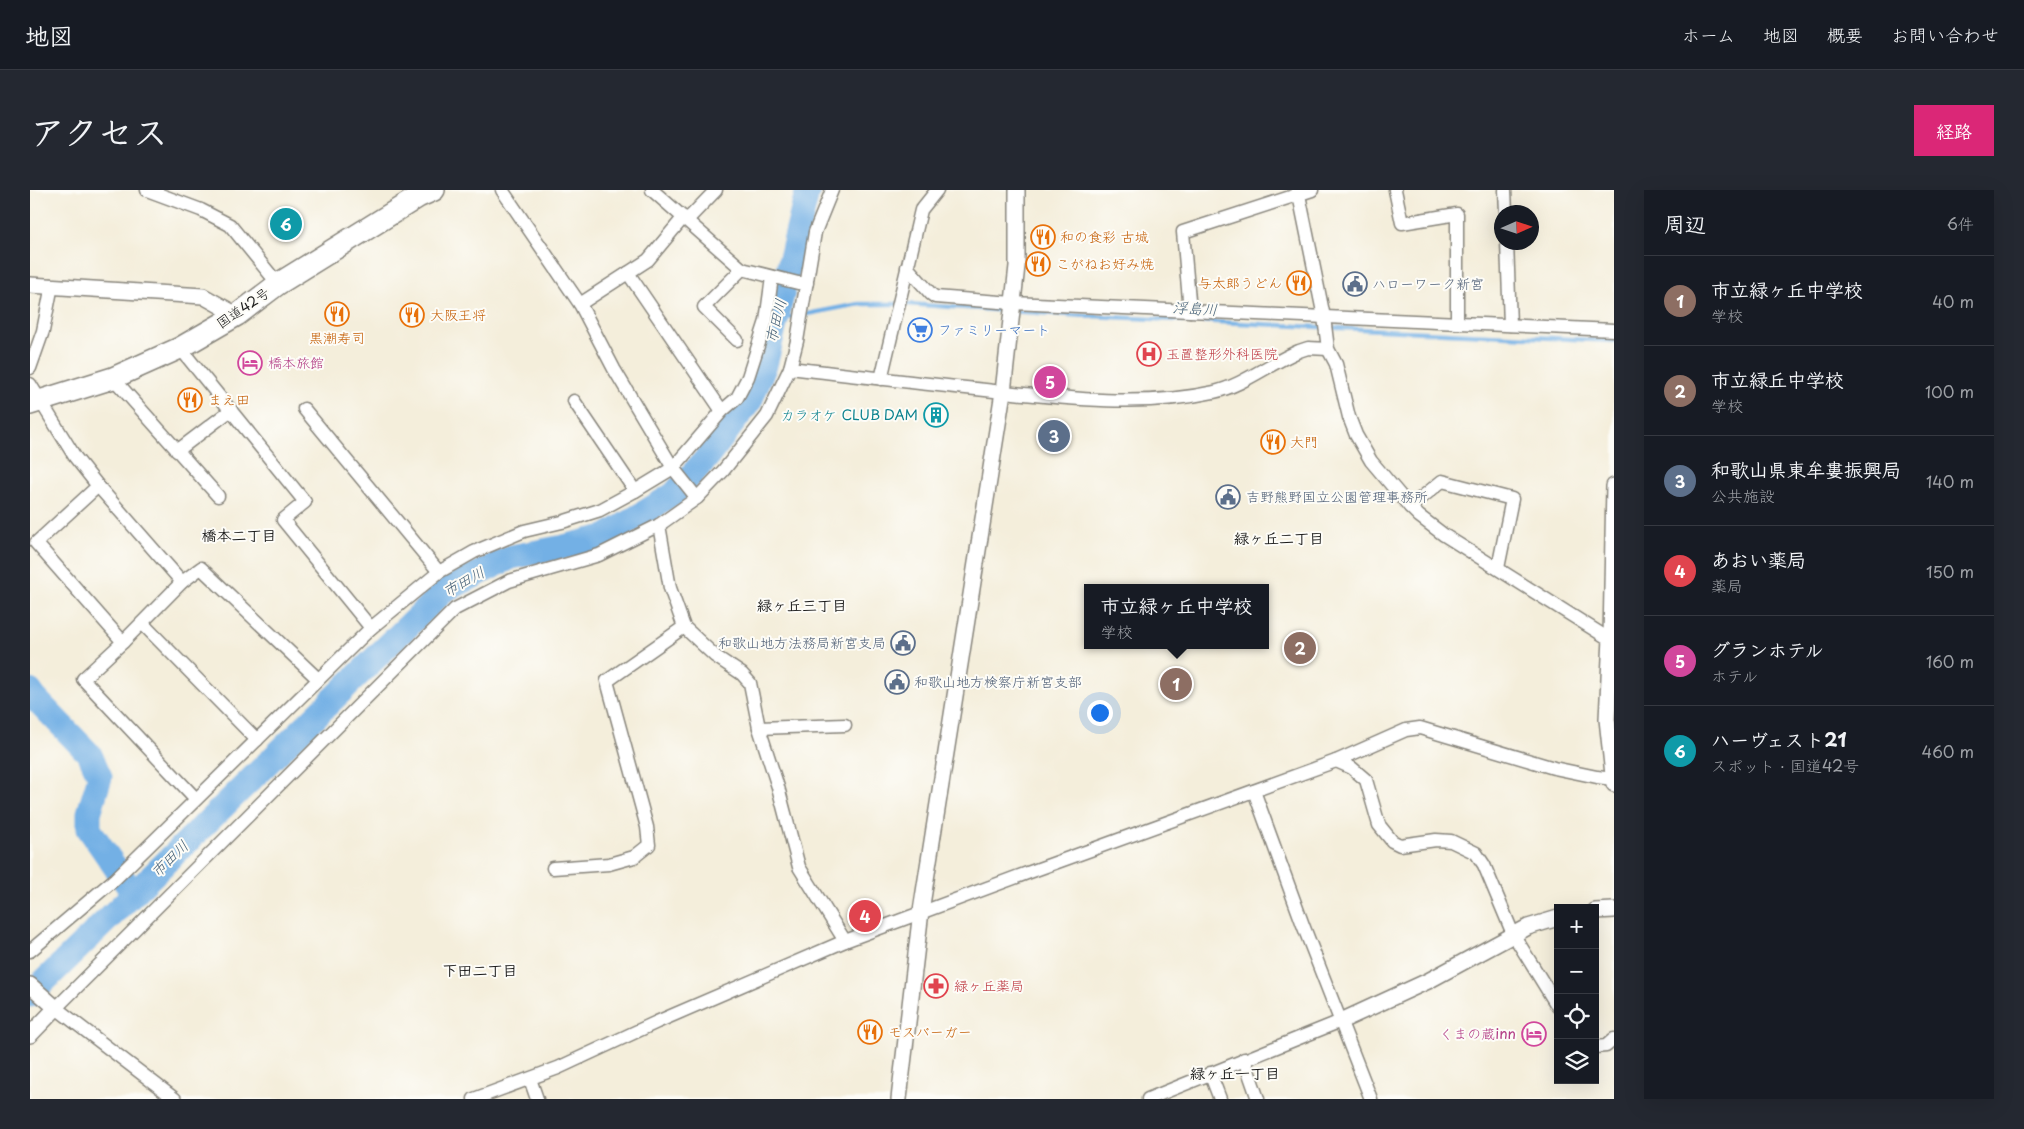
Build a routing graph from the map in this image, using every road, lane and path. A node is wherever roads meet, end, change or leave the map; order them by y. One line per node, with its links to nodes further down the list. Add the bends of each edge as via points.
1 (147, 190): 22 (street, via 201,210 230,225)
2 (502, 190): 25 (street)
3 (652, 190): 14 (street)
4 (716, 190): 14 (street, via 690,217)
5 (832, 190): 20 (street, via 815,232)
6 (937, 190): 16 (street, via 921,210)
7 (1017, 190): 24 (street, via 1018,251)
8 (1312, 190): 12 (street)
9 (1394, 190): 29 (street, via 1402,223 1457,214)
10 (1505, 190): 13 (street)
11 (426, 192): 22 (highway, 国道42号)
12 (1298, 193): 26 (street, via 1183,232); 28 (street)
13 (1506, 205)
14 (683, 218): 17 (street); 18 (street, via 648,260)
15 (1507, 250): 30 (street)
16 (907, 267): 24 (street, via 935,297); 38 (street)
17 (742, 268): 19 (street); 32 (street, via 704,307)
18 (628, 273): 25 (street); 44 (street)
19 (772, 277): 20 (street); 44 (street, via 766,321 748,377 737,398)
20 (803, 283): 36 (street, via 797,341)
21 (30, 284): 23 (street)
22 (278, 284): 27 (highway, 国道42号)
23 (52, 285): 27 (street, via 203,296); 35 (street, via 43,331)
24 (1013, 303): 26 (street); 39 (street)
25 (580, 304): 46 (street)
26 (1190, 311): 28 (street)
27 (237, 315): 33 (highway, 国道42号)
28 (1324, 317): 29 (street); 34 (street)
29 (1457, 323): 30 (street)
30 (1510, 325): 31 (street)
31 (1614, 330)
32 (737, 340)
33 (180, 348): 37 (highway, 国道42号); 43 (street)
34 (1328, 349): 39 (street, via 1299,350 1231,386 1214,392 1171,398 1087,400); 52 (street, via 1336,364 1356,434 1372,461)
35 (30, 368)
36 (790, 368): 38 (street); 51 (street, via 767,416)
37 (113, 378): 40 (highway, 国道42号); 45 (street)
38 (881, 379): 39 (street)
39 (1003, 392): 72 (street)
40 (32, 398): 47 (street)
41 (574, 401): 49 (street)
42 (304, 409): 55 (street)
43 (231, 410): 45 (street); 59 (street, via 306,502 283,520)
44 (722, 411): 46 (street)
45 (177, 451): 50 (street)
46 (673, 468): 49 (street); 51 (street)
47 (98, 486): 56 (street); 61 (street, via 36,542)
48 (1614, 486): 60 (street)
49 (635, 491): 55 (street, via 586,515 524,531 474,552)
50 (218, 496)
51 (697, 498): 53 (street)
52 (1410, 507): 54 (street, via 1444,535); 54 (street, via 1442,481 1512,499)
53 (659, 525): 58 (street, via 670,588); 80 (street, via 599,555 509,581 455,609)
54 (1498, 568): 60 (street)
55 (439, 572): 59 (street)
56 (182, 582): 57 (street); 62 (street, via 201,568)
57 (142, 623): 61 (street); 65 (street)
58 (684, 627): 64 (street, via 750,683); 70 (street, via 607,681 647,827 649,845 634,857 608,864)
59 (371, 628): 62 (street)
60 (1613, 640): 67 (street, via 1607,719)
61 (123, 642): 69 (street, via 83,679)
62 (318, 679): 65 (street)
63 (845, 725): 64 (street)
64 (758, 728): 76 (street, via 799,867)
65 (257, 740): 69 (street)
66 (1336, 761): 67 (street, via 1406,730 1420,728 1554,768); 68 (street); 75 (street, via 1352,768 1366,780 1379,825 1392,841 1400,845 1451,841 1476,853 1484,864)
67 (1614, 781)
68 (1254, 791): 72 (street); 81 (street)
69 (196, 799): 77 (street, via 115,879)
70 (553, 868)
71 (1614, 910): 73 (street)
72 (921, 911): 76 (street); 91 (street)
73 (1599, 911)
74 (1554, 919): 75 (street)
75 (1513, 934): 79 (street); 81 (street, via 1428,981)
76 (845, 941): 87 (street)
77 (30, 950)
78 (30, 985): 80 (street)
79 (1554, 1001)
80 (56, 1008): 82 (street); 88 (street)
81 (1341, 1020): 85 (street); 95 (street)
82 (30, 1035)
83 (1614, 1038): 84 (street, via 1606,1046)
84 (1599, 1047)
85 (1244, 1058): 86 (street); 94 (street)
86 (1210, 1072): 92 (street); 93 (street)
87 (530, 1079): 89 (street); 90 (street)
88 (176, 1099)
89 (474, 1099)
90 (537, 1099)
91 (899, 1099)
92 (1148, 1099)
93 (1220, 1099)
94 (1258, 1099)
95 (1371, 1099)

